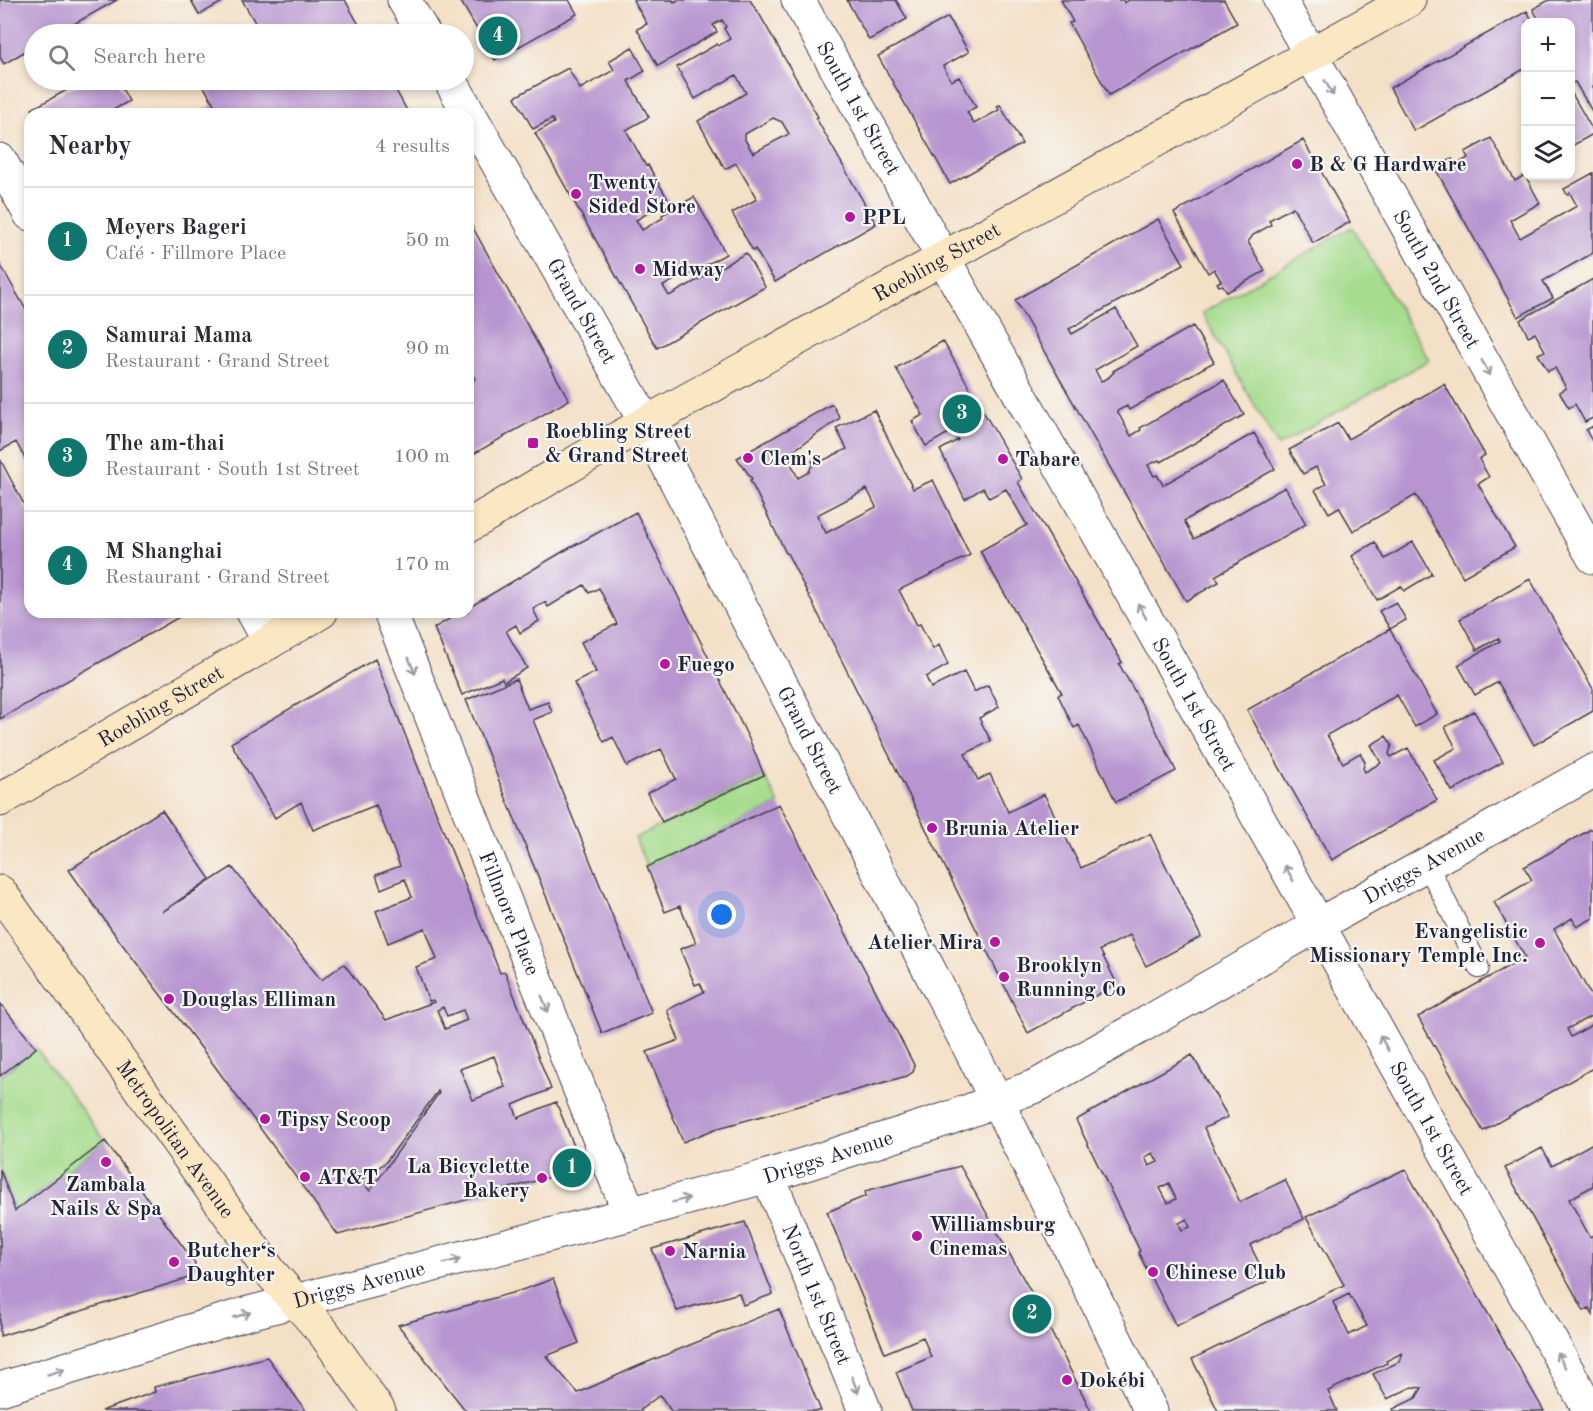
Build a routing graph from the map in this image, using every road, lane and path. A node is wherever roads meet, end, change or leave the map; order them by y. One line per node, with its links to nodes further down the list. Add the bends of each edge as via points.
1 (404, 0): 5 (street)
2 (798, 0): 12 (street, South 1st Street)
3 (1280, 0): 6 (street, South 2nd Street)
4 (1409, 0): 6 (main road, Roebling Street)
5 (418, 24)
6 (1311, 54): 12 (main road, Roebling Street); 15 (street, South 2nd Street, one-way to 15)
7 (456, 90): 8 (street, Grand Street)
8 (466, 108)
9 (474, 122): 13 (street, Grand Street)
10 (0, 160): 11 (street)
11 (24, 203)
12 (942, 257): 13 (main road, Roebling Street); 24 (street, South 1st Street, one-way to 12)
13 (645, 423): 14 (main road, Roebling Street); 26 (street, Grand Street)
14 (474, 522)
15 (1593, 557)
16 (256, 618): 19 (street)
17 (311, 618): 19 (main road, Roebling Street)
18 (392, 618): 28 (street, Fillmore Place, one-way to 28)
19 (270, 642): 21 (main road, Roebling Street)
20 (1593, 771): 22 (street, Driggs Avenue)
21 (0, 800)
22 (1427, 864): 24 (street, Driggs Avenue); 25 (lane)
23 (0, 892): 29 (main road, Metropolitan Avenue, via 271,1273)
24 (1318, 926): 26 (street, Driggs Avenue, via 1038,1085); 34 (street, South 1st Street, one-way to 24)
25 (1479, 968)
26 (997, 1101): 27 (street, Driggs Avenue); 33 (street, Grand Street)
27 (768, 1176): 28 (street, Driggs Avenue, one-way to 27); 32 (street, North 1st Street, one-way to 32)
28 (630, 1214): 29 (street, Driggs Avenue, one-way to 28)
29 (296, 1301): 30 (street, Driggs Avenue, one-way to 29); 31 (main road, Metropolitan Avenue, via 324,1333)
30 (0, 1389)
31 (379, 1411)
32 (865, 1411)
33 (1151, 1411)
34 (1590, 1411)

